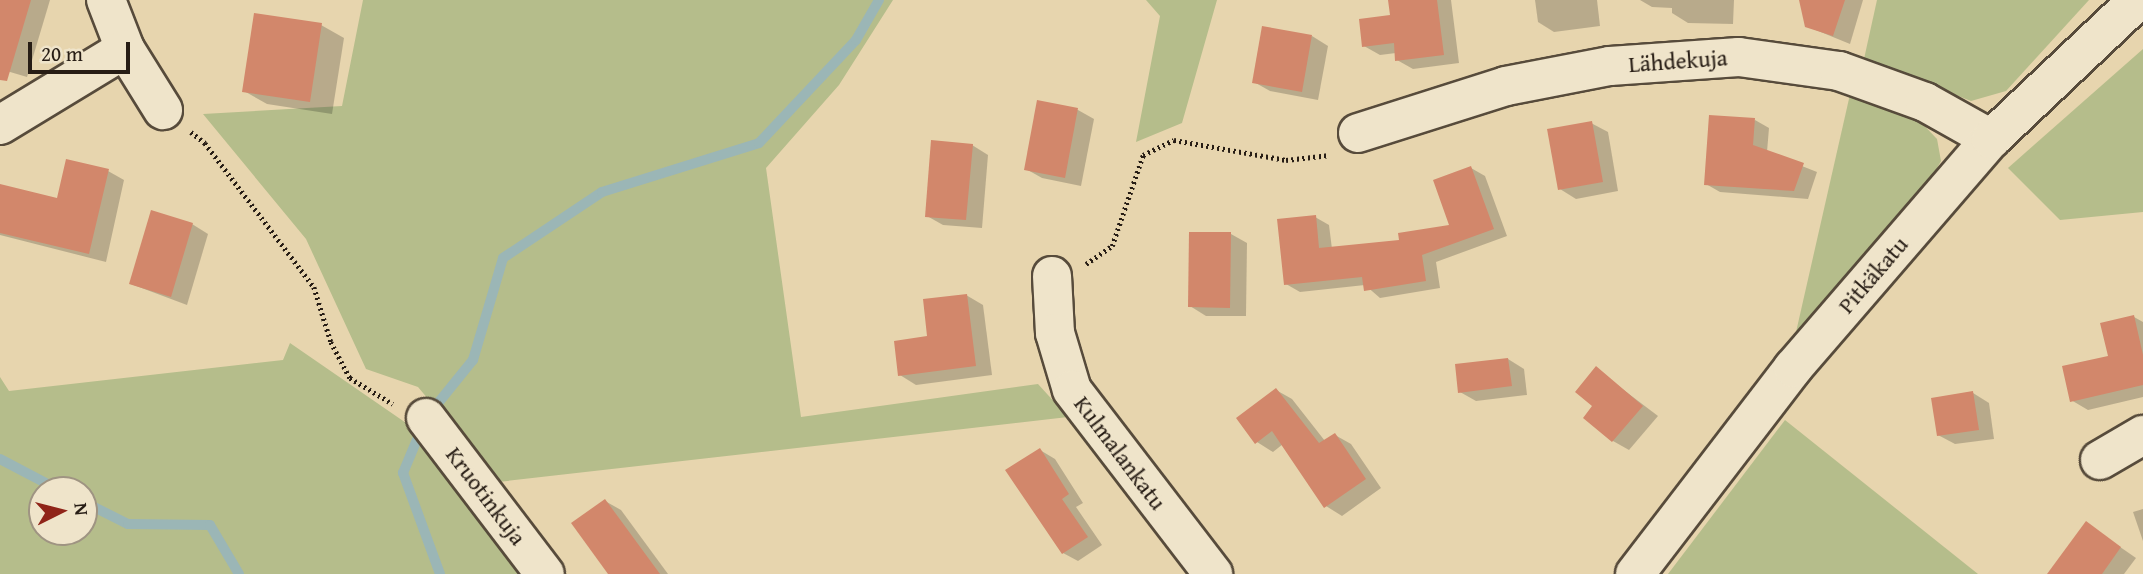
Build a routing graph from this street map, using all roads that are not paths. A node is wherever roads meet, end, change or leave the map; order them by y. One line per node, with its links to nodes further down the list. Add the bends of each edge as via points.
1 (106, 0): 3 (street)
2 (2138, 0): 7 (street, Pitkäkatu)
3 (125, 49): 4 (street); 5 (street)
4 (163, 110)
5 (0, 125)
6 (1358, 133): 7 (street, Lähdekuja, via 1519,83 1610,66 1739,57 1839,71 1926,102)
7 (1991, 139): 14 (street, Pitkäkatu, via 1794,368)
8 (1052, 276): 13 (street, Kulmalankatu, via 1055,333 1072,390)
9 (426, 418): 12 (street, Kruotinkuja)
10 (2143, 435): 11 (street)
11 (2100, 460)
12 (545, 574)
13 (1213, 574)
14 (1635, 574)

